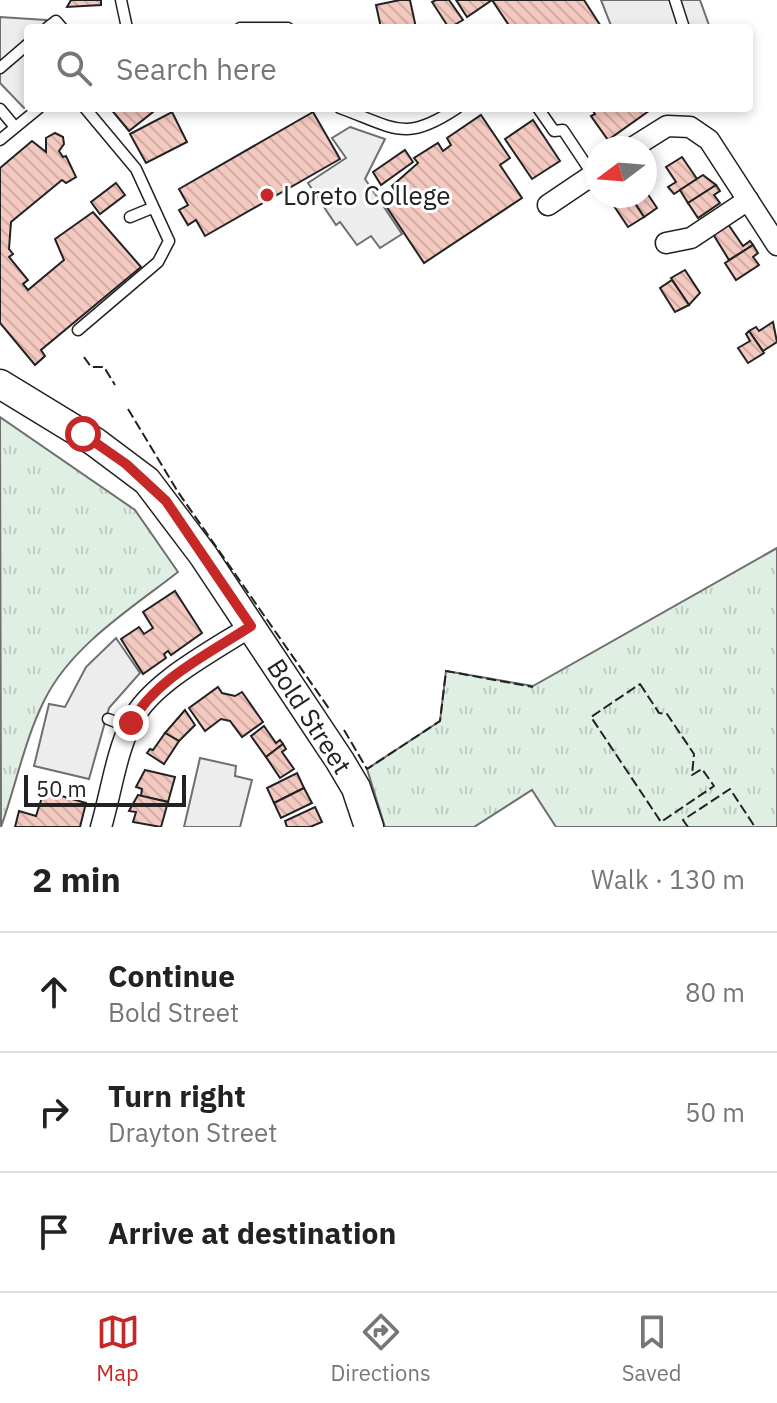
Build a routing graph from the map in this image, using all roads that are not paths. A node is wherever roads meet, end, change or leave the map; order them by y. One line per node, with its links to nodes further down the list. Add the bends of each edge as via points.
1 (121, 0): 3 (lane)
2 (675, 0): 4 (lane)
3 (126, 24)
4 (683, 24)
5 (24, 47): 6 (lane)
6 (0, 68)
7 (0, 109): 13 (lane)
8 (34, 112): 13 (lane)
9 (88, 112): 20 (lane, via 136,169)
10 (352, 112): 11 (lane, via 410,131)
11 (451, 112)
12 (541, 112): 16 (lane, via 554,131 563,130)
13 (15, 127): 15 (lane)
14 (651, 136): 18 (street, via 667,126 696,130 709,140)
15 (0, 140)
16 (585, 160)
17 (585, 180): 19 (street)
18 (748, 200): 22 (street, via 691,238); 23 (street)
19 (548, 205)
20 (152, 208): 21 (lane); 24 (lane, via 168,234 168,248)
21 (130, 217)
22 (666, 243)
23 (777, 245)
24 (78, 330)
25 (0, 384): 26 (street, Bold Street, via 147,481)
26 (251, 626): 28 (street, via 150,697); 30 (street, Bold Street, via 356,788)
27 (108, 719): 28 (lane)
28 (129, 727): 29 (street)
29 (101, 827)
30 (369, 827)

